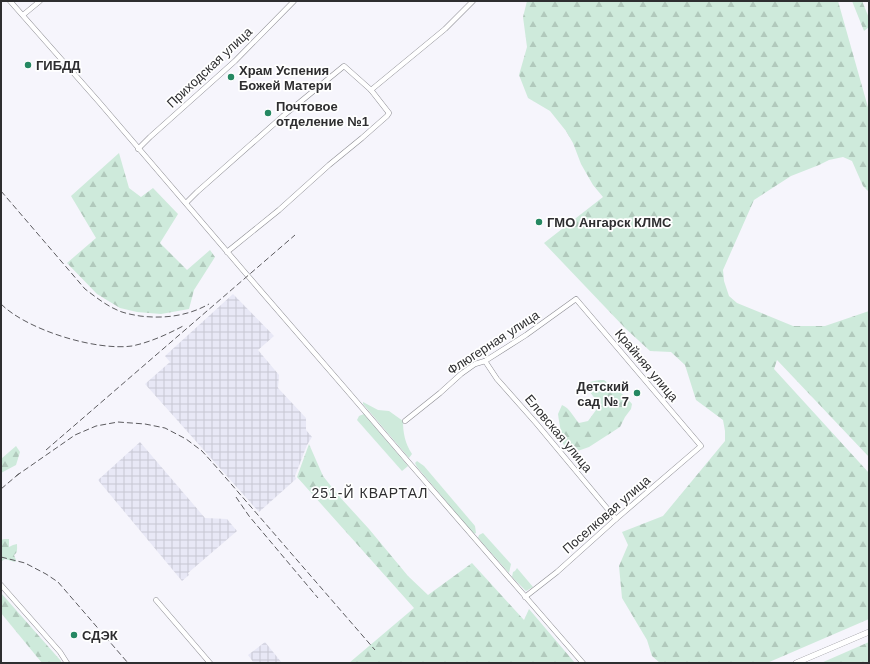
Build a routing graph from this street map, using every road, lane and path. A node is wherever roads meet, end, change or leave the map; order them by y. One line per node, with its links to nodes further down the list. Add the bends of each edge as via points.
1 (10, 1): 5 (street)
2 (40, 1): 5 (street)
3 (294, 1): 7 (street, Приходская улица, via 235,61)
4 (473, 1): 6 (street, via 446,29)
5 (23, 16): 7 (street)
6 (370, 90): 8 (street, via 344,66 277,121); 9 (street, via 389,113)
7 (138, 149): 8 (street)
8 (186, 203): 9 (street)
9 (227, 252): 16 (street)
10 (576, 299): 11 (street, Флюгерная улица); 13 (street, Крайняя улица)
11 (484, 361): 12 (street, Флюгерная улица, via 461,374); 14 (street, Еловская улица)
12 (404, 421)
13 (701, 446): 14 (street, Поселковая улица)
14 (616, 518): 16 (street, Поселковая улица, via 557,572)
15 (1, 585): 19 (street)
16 (525, 597): 21 (street)
17 (156, 600): 20 (street)
18 (869, 632): 22 (main road)
19 (67, 663)
20 (210, 663)
21 (583, 663)
22 (796, 663)

